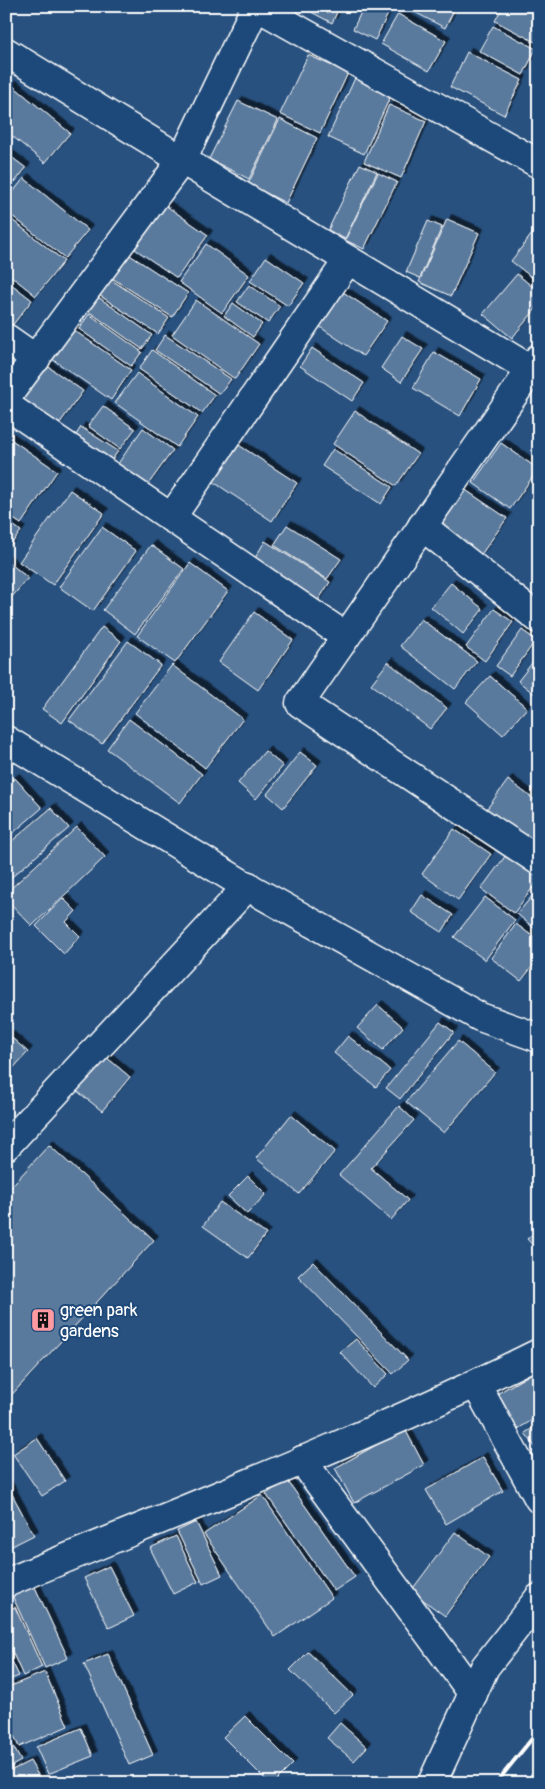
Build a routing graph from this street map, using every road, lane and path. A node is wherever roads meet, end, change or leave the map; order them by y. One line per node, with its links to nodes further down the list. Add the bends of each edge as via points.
1 (256, 6): 3 (street); 4 (street)
2 (8, 56): 3 (street)
3 (182, 160): 5 (street); 7 (street)
4 (539, 164)
5 (348, 260): 8 (street); 11 (street)
6 (6, 338): 7 (street)
7 (36, 359): 9 (street)
8 (536, 367): 12 (street)
9 (6, 398)
10 (6, 405): 11 (street)
11 (171, 518): 14 (street)
12 (422, 526): 13 (street); 14 (street)
13 (539, 619)
14 (346, 636): 16 (street, via 300,703)
15 (6, 740): 17 (street)
16 (539, 861)
17 (248, 886): 18 (street, via 480,1018); 19 (street)
18 (539, 1037)
19 (6, 1146)
20 (539, 1353): 21 (street)
21 (476, 1384): 22 (street); 23 (street)
22 (302, 1460): 24 (street); 26 (street)
23 (539, 1499)
24 (6, 1583)
25 (539, 1598): 26 (street, via 485,1668)
26 (473, 1694): 27 (street)
27 (432, 1783)

